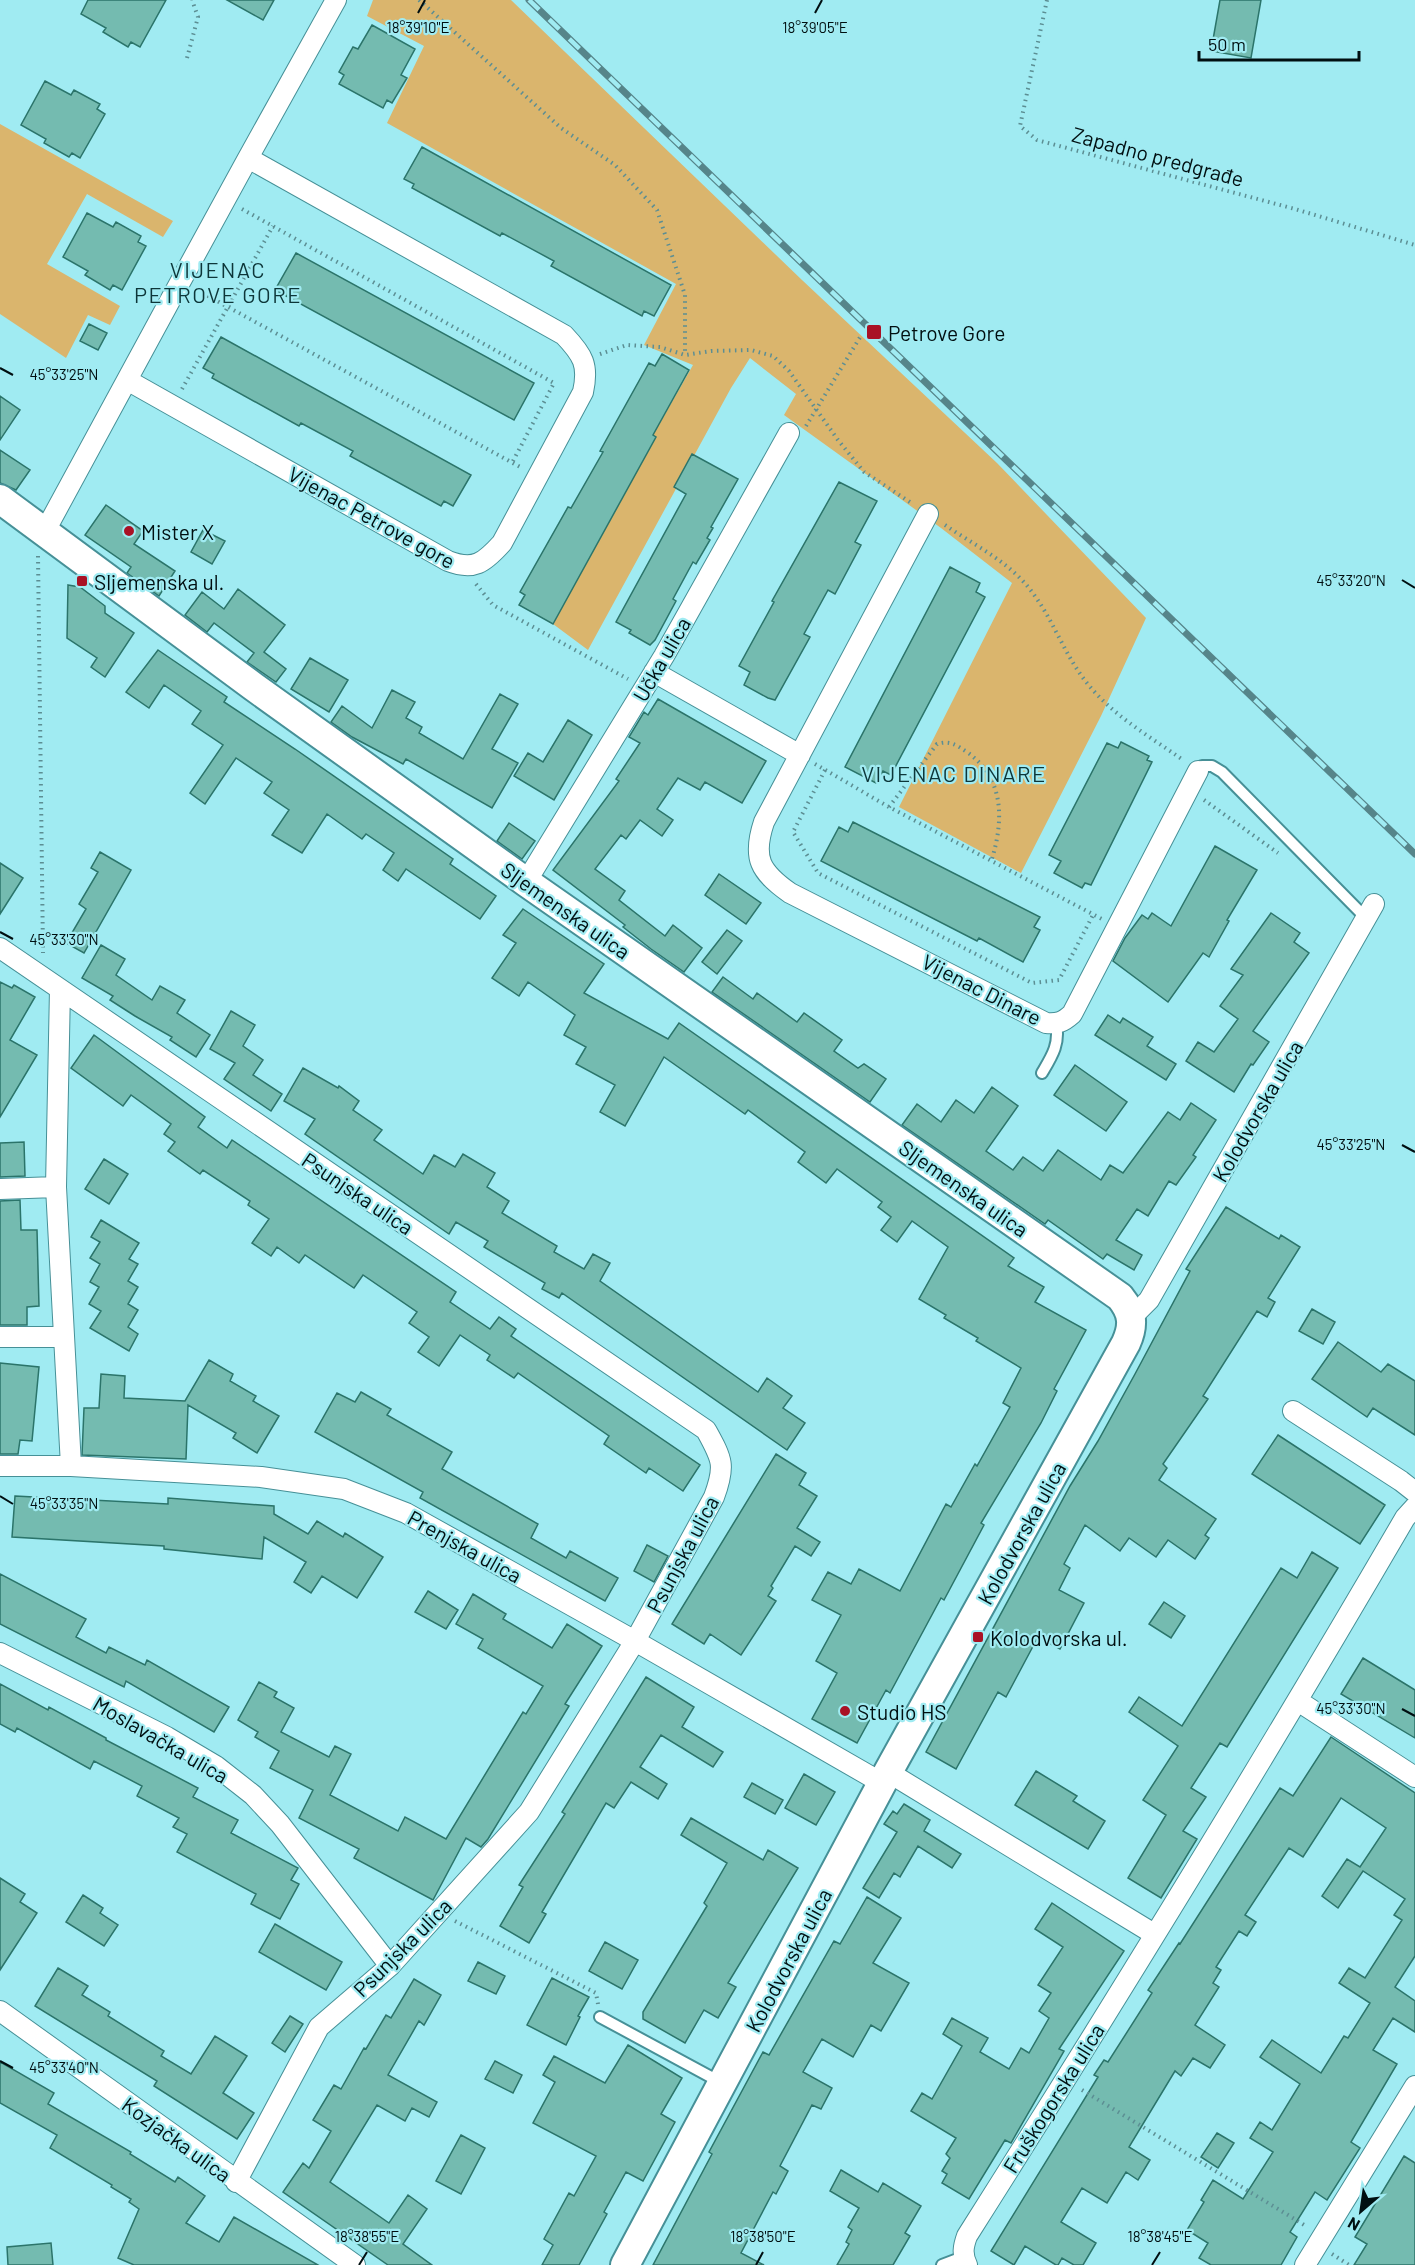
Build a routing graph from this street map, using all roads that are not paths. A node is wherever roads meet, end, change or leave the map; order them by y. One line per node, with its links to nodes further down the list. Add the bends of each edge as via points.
1 (336, 0): 2 (street)
2 (248, 158): 3 (street); 3 (street, Vijenac Petrove gore, via 564,335 579,351 585,364 583,392 538,477 502,543 483,561 462,567)
3 (127, 380): 7 (street)
4 (789, 433): 8 (street, Učka ulica)
5 (0, 499): 7 (street, Sljemenska ulica)
6 (928, 514): 9 (street, Vijenac Dinare)
7 (41, 543): 11 (street, Sljemenska ulica, via 264,694)
8 (649, 680): 9 (street); 11 (street, Učka ulica)
9 (800, 755): 15 (street, Vijenac Dinare, via 759,839 763,870 774,882 1046,1023)
10 (1198, 771): 12 (lane, via 1202,766 1212,766 1222,772); 15 (street, Vijenac Dinare, via 1072,1014)
11 (526, 882): 19 (street, Sljemenska ulica, via 1120,1297)
12 (1370, 911): 19 (street, Kolodvorska ulica, via 1149,1300)
13 (0, 948): 14 (street, Psunjska ulica)
14 (60, 989): 17 (street); 27 (street, Psunjska ulica, via 706,1431 721,1457 721,1478)
15 (1056, 1024): 16 (lane, via 1057,1047)
16 (1042, 1073)
17 (56, 1187): 18 (street); 21 (street)
18 (0, 1189)
19 (1132, 1317): 31 (street, Kolodvorska ulica, via 1126,1343)
20 (0, 1337): 21 (street)
21 (63, 1337): 24 (street)
22 (1293, 1411): 25 (street)
23 (0, 1466): 24 (street, Prenjska ulica)
24 (71, 1466): 27 (street, Prenjska ulica, via 261,1477 344,1489 406,1513)
25 (1415, 1492)
26 (1415, 1507): 29 (street, Fruškogorska ulica)
27 (635, 1641): 31 (street, Prenjska ulica); 33 (street, Psunjska ulica, via 529,1812)
28 (0, 1653): 33 (street, Moslavačka ulica, via 167,1737 216,1766 253,1795)
29 (1298, 1701): 30 (street); 32 (street, Fruškogorska ulica)
30 (1415, 1777)
31 (885, 1778): 32 (street); 36 (street, Kolodvorska ulica)
32 (1154, 1934): 39 (street, Fruškogorska ulica, via 967,2236 963,2247)
33 (390, 1966): 38 (street, Psunjska ulica, via 319,2027)
34 (0, 2011): 38 (street, Kozjačka ulica)
35 (600, 2017): 36 (lane)
36 (722, 2083): 41 (street, Kolodvorska ulica)
37 (1415, 2086): 43 (street)
38 (236, 2182): 40 (street, Kozjačka ulica)
39 (965, 2261): 42 (lane)
40 (355, 2265)
41 (625, 2265)
42 (942, 2265)
43 (1305, 2265)

